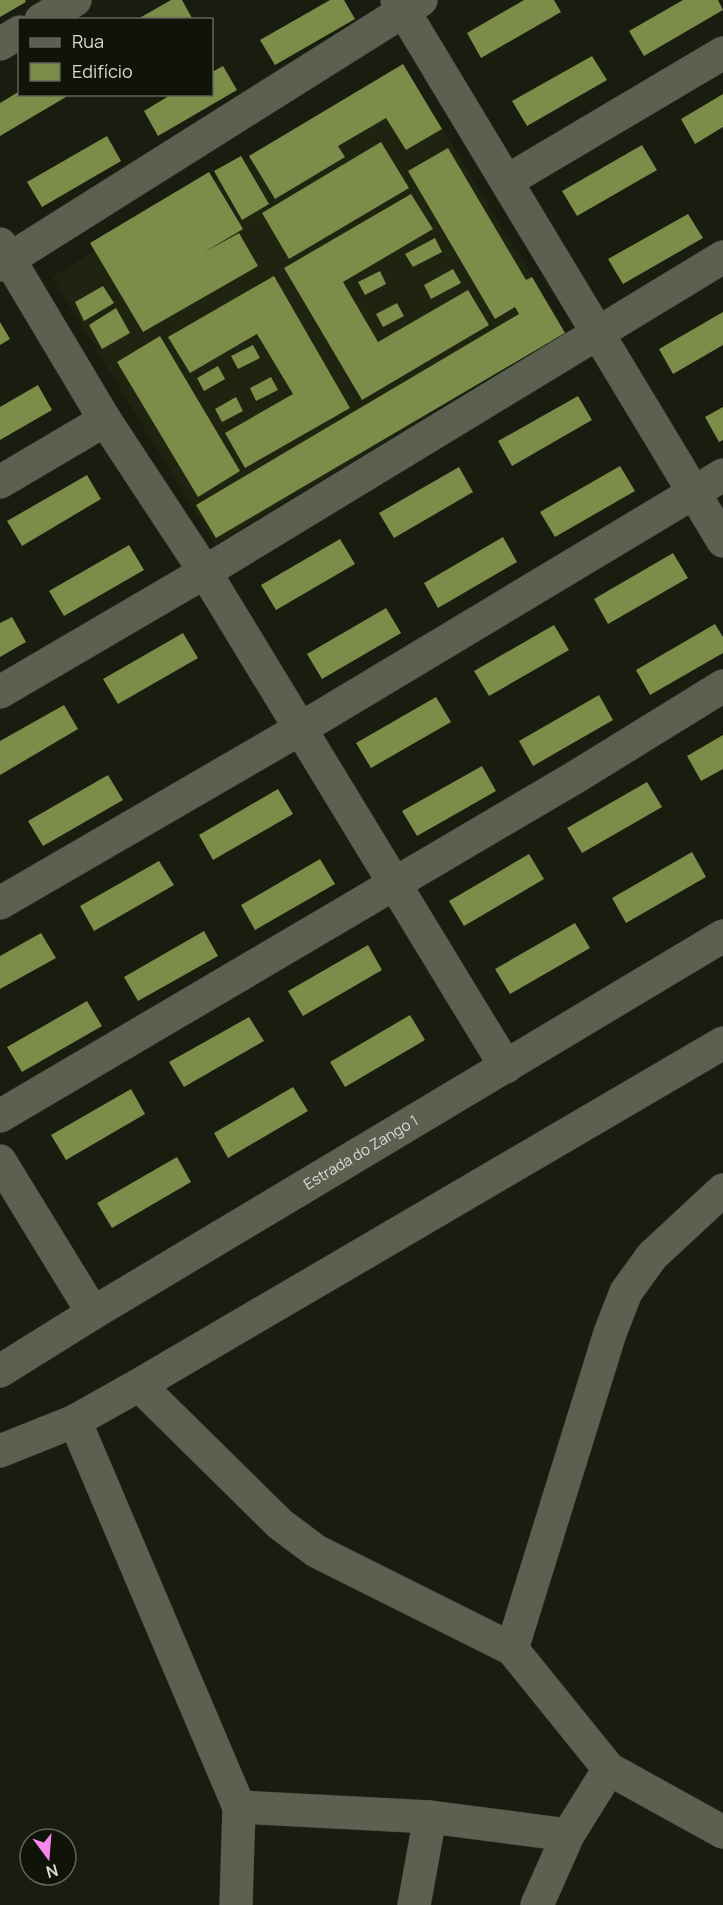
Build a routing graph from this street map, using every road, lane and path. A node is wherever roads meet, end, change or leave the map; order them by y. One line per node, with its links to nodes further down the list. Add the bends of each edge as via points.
1 (75, 0): 3 (street)
2 (407, 4): 7 (street); 8 (street)
3 (44, 18)
4 (18, 33): 5 (street)
5 (0, 44)
6 (723, 53): 7 (street)
7 (507, 181): 10 (street)
8 (3, 256): 11 (street)
9 (723, 257): 10 (street)
10 (598, 334): 14 (street); 16 (street)
11 (105, 420): 13 (street); 16 (street)
12 (723, 475): 14 (street)
13 (0, 482)
14 (694, 492): 15 (street); 19 (street)
15 (723, 541)
16 (205, 572): 18 (street); 19 (street)
17 (723, 686): 20 (street)
18 (0, 692)
19 (300, 729): 20 (street); 21 (street)
20 (393, 884): 24 (street); 25 (street)
21 (0, 903)
22 (723, 936): 24 (street, Estrada do Zango 1)
23 (723, 1043): 30 (street)
24 (506, 1067): 28 (street, Estrada do Zango 1)
25 (0, 1116)
26 (0, 1161): 28 (street)
27 (723, 1190): 33 (street, via 652,1256 626,1292)
28 (93, 1313): 29 (street, Estrada do Zango 1)
29 (0, 1371)
30 (139, 1385): 31 (street); 33 (street, via 280,1524 316,1551)
31 (75, 1421): 32 (street); 35 (street)
32 (0, 1451)
33 (512, 1649): 34 (street)
34 (609, 1769): 37 (street); 38 (street)
35 (238, 1807): 36 (street); 39 (street)
36 (430, 1817): 38 (street); 40 (street)
37 (723, 1832)
38 (568, 1834): 41 (street)
39 (236, 1905)
40 (414, 1905)
41 (537, 1905)

